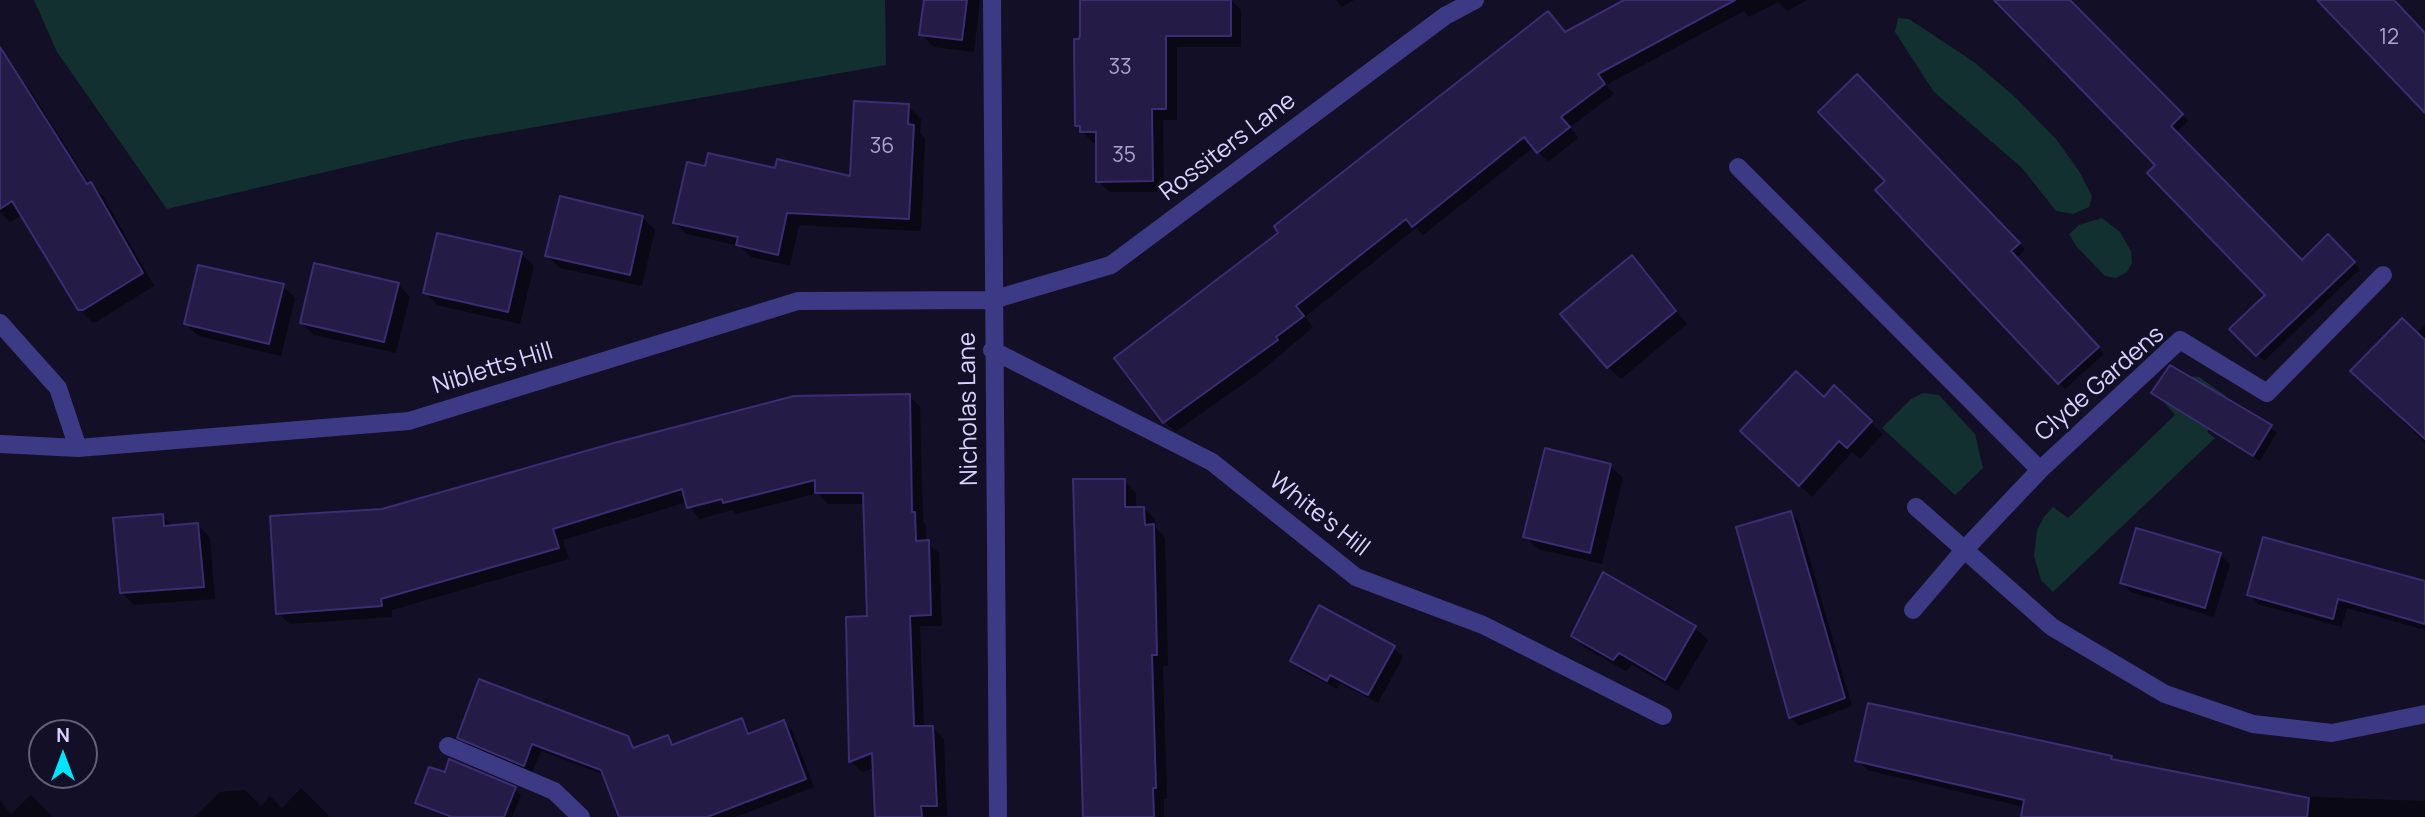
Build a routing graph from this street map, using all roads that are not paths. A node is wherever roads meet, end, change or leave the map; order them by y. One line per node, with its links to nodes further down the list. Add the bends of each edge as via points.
1 (992, 0): 5 (street, Nicholas Lane)
2 (1475, 0): 5 (street, Rossiters Lane, via 1445,16 1111,265)
3 (1738, 167): 10 (street, Clyde Gardens)
4 (2383, 275): 10 (street, Clyde Gardens, via 2267,393 2180,340)
5 (992, 299): 7 (street, Nicholas Lane); 9 (street, Nibletts Hill, via 798,301 409,421)
6 (0, 323): 9 (street, via 58,388)
7 (992, 350): 15 (street, White's Hill, via 1212,462 1356,577 1483,625); 18 (street, Nicholas Lane)
8 (0, 444): 9 (street, Nibletts Hill)
9 (78, 448)
10 (2040, 470): 12 (street, Clyde Gardens)
11 (1916, 507): 12 (street)
12 (1965, 549): 13 (street, Clyde Gardens); 14 (street, via 2052,627 2165,694 2253,724 2332,733)
13 (1913, 610)
14 (2425, 714)
15 (1663, 716)
16 (448, 747): 17 (street, via 554,791)
17 (580, 817)
18 (998, 817)

